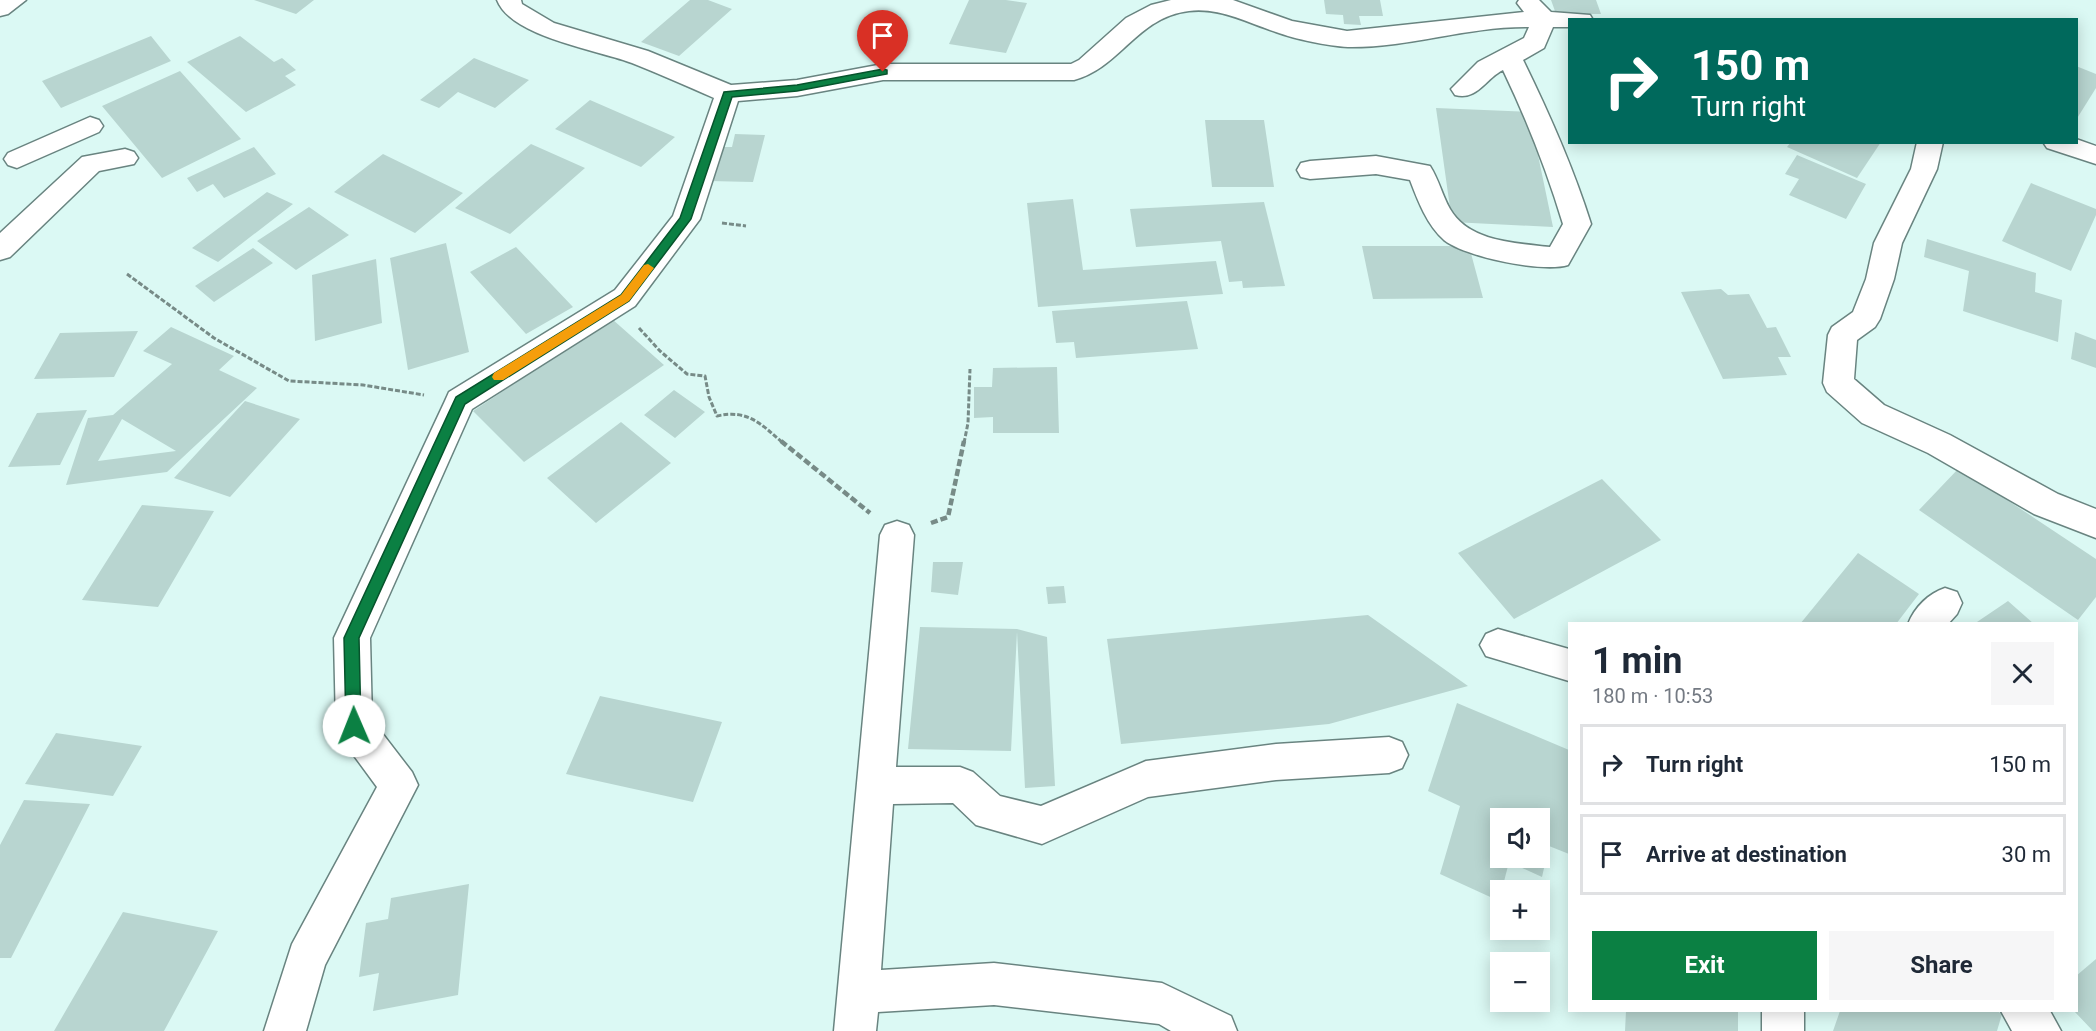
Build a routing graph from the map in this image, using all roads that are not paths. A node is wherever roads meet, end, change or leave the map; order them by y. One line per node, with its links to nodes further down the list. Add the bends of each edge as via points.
1 (14, 0): 5 (street)
2 (510, 0): 10 (street, via 512,9 545,28 639,57)
3 (1526, 0): 6 (street)
4 (1190, 2): 6 (street, via 1232,7 1287,28 1347,39); 10 (street, via 1159,10 1143,19 1088,66 1074,72 883,72 797,88)
5 (0, 9)
6 (1544, 19): 7 (street); 8 (street, via 1535,44)
7 (1568, 20)
8 (1509, 57): 9 (street, via 1487,68); 17 (street, via 1542,125 1577,224 1558,258 1494,248 1455,234 1433,206 1421,173 1376,165)
9 (1464, 89)
10 (728, 94): 29 (street, via 686,219 625,298 460,401 352,638 354,726 399,785 306,958)
11 (90, 126): 14 (street)
12 (1930, 144): 20 (street, via 1924,169 1888,243 1865,320 1843,335 1838,383 1873,414 1939,444 2046,504)
13 (2062, 144): 15 (street)
14 (8, 155): 18 (street)
15 (2096, 155)
16 (125, 158): 18 (street, via 91,163)
17 (1310, 170)
18 (65, 186): 19 (street)
19 (0, 250)
20 (2096, 524)
21 (897, 535): 25 (street)
22 (1498, 645): 23 (street)
23 (1568, 665)
24 (1389, 755): 25 (street, via 1276,762 1146,779 1042,825 990,812 960,784)
25 (875, 786): 26 (street)
26 (856, 1011): 30 (street, via 994,984 1162,1004)
27 (1783, 1012): 31 (street)
28 (2023, 1012): 32 (street)
29 (285, 1031)
30 (1216, 1031)
31 (1783, 1031)
32 (2040, 1031)

